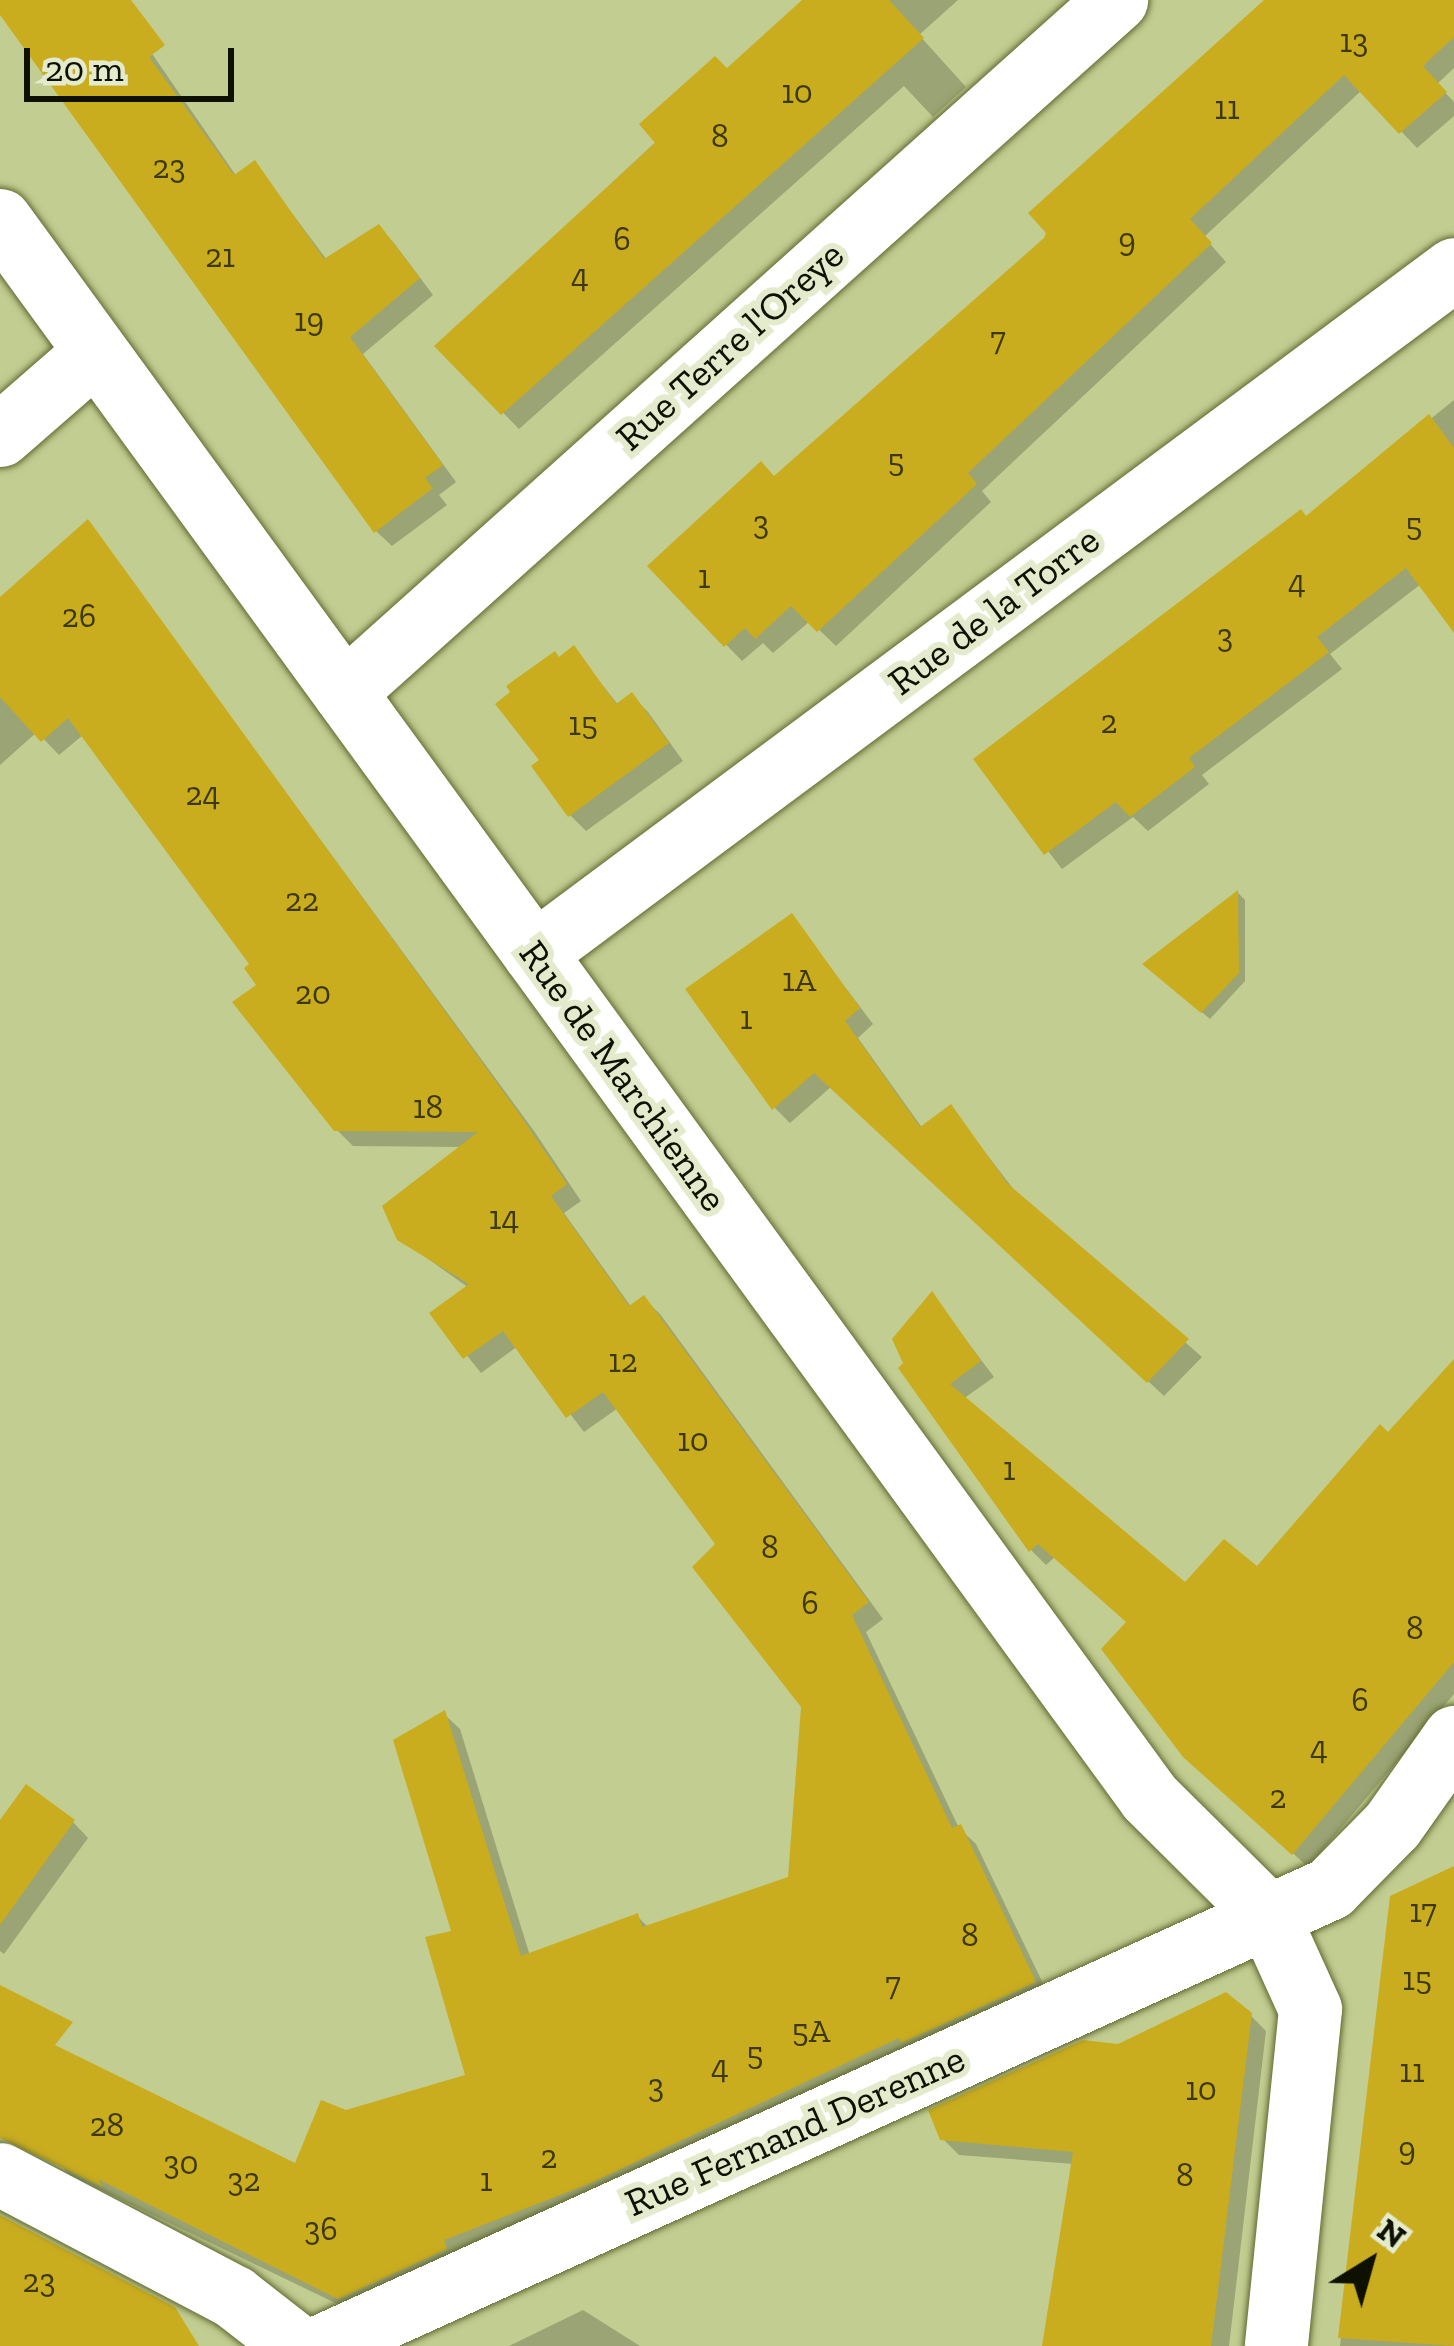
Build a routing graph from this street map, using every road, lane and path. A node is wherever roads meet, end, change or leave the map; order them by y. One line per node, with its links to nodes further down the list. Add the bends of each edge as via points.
1 (1116, 0): 6 (street, Rue Terre l'Oreye)
2 (0, 220): 4 (street, Rue de Marchienne)
3 (1454, 269): 7 (street, Rue de la Torre)
4 (95, 352): 5 (street); 6 (street, Rue de Marchienne)
5 (0, 435)
6 (344, 692): 7 (street, Rue de Marchienne)
7 (534, 953): 9 (street, Rue de Marchienne, via 1149,1797)
8 (1444, 1771): 9 (street, Rue Fernand Derenne, via 1330,1888)
9 (1267, 1914): 12 (street, Rue Fernand Derenne); 13 (street, via 1310,2009)
10 (0, 2174): 11 (street, via 234,2297)
11 (297, 2346)
12 (321, 2346)
13 (1276, 2346)

